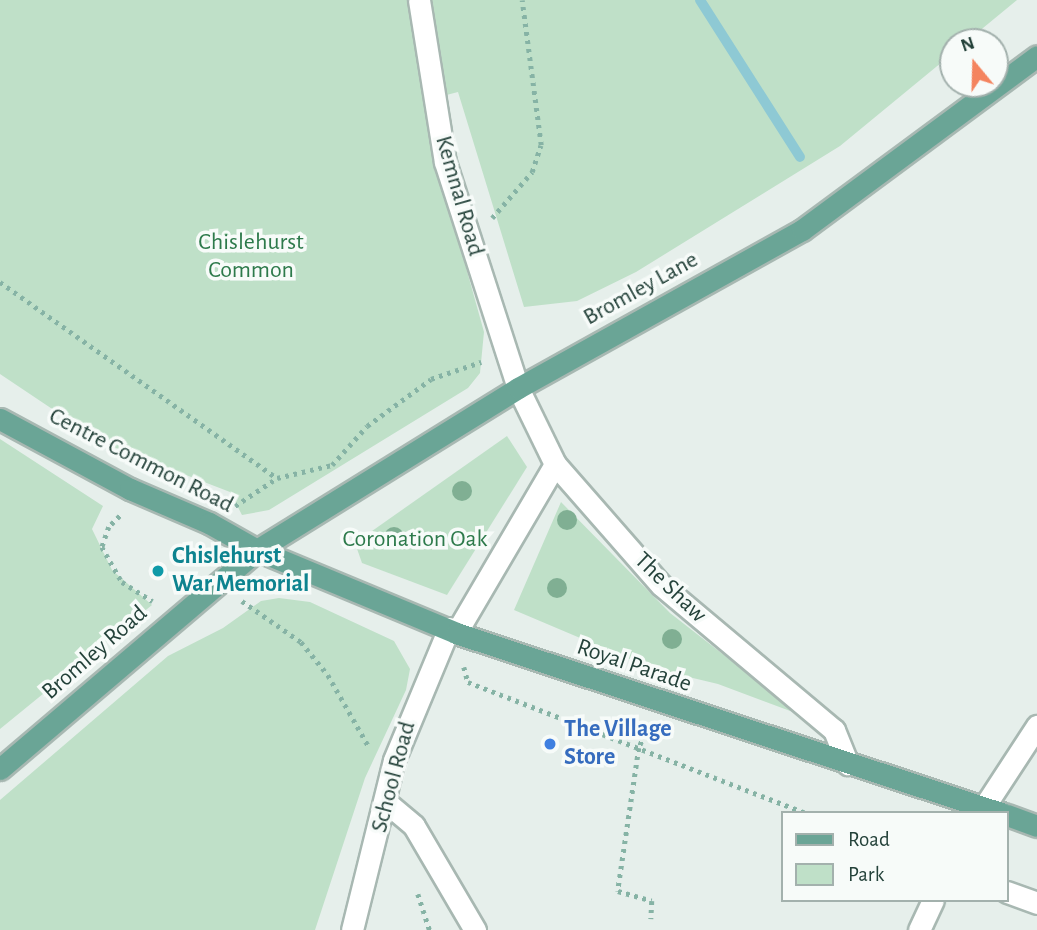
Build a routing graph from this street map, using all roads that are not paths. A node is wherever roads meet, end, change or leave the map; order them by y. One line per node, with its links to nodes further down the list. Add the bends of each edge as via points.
1 (419, 0): 3 (street, Kemnal Road, via 445,162)
2 (1037, 56): 3 (main road, Bromley Lane, via 802,230)
3 (518, 387): 5 (street, The Shaw); 6 (main road, Bromley Lane)
4 (0, 419): 6 (main road, Centre Common Road)
5 (555, 464): 7 (street, School Road); 9 (street, The Shaw, via 662,585 834,730)
6 (257, 550): 7 (main road, Royal Parade); 10 (main road, Bromley Road)
7 (452, 631): 9 (main road, Royal Parade); 11 (street, School Road, via 408,719 394,760)
8 (1037, 726): 13 (street)
9 (848, 764): 12 (main road, Royal Parade)
10 (0, 769)
11 (387, 803): 19 (street, School Road); 20 (street, via 414,826)
12 (953, 805): 13 (main road, Royal Parade)
13 (993, 810)
14 (1009, 815): 15 (main road)
15 (1035, 820)
16 (1009, 892): 18 (street)
17 (932, 902): 21 (street)
18 (1037, 903)
19 (352, 930)
20 (475, 930)
21 (919, 930)

